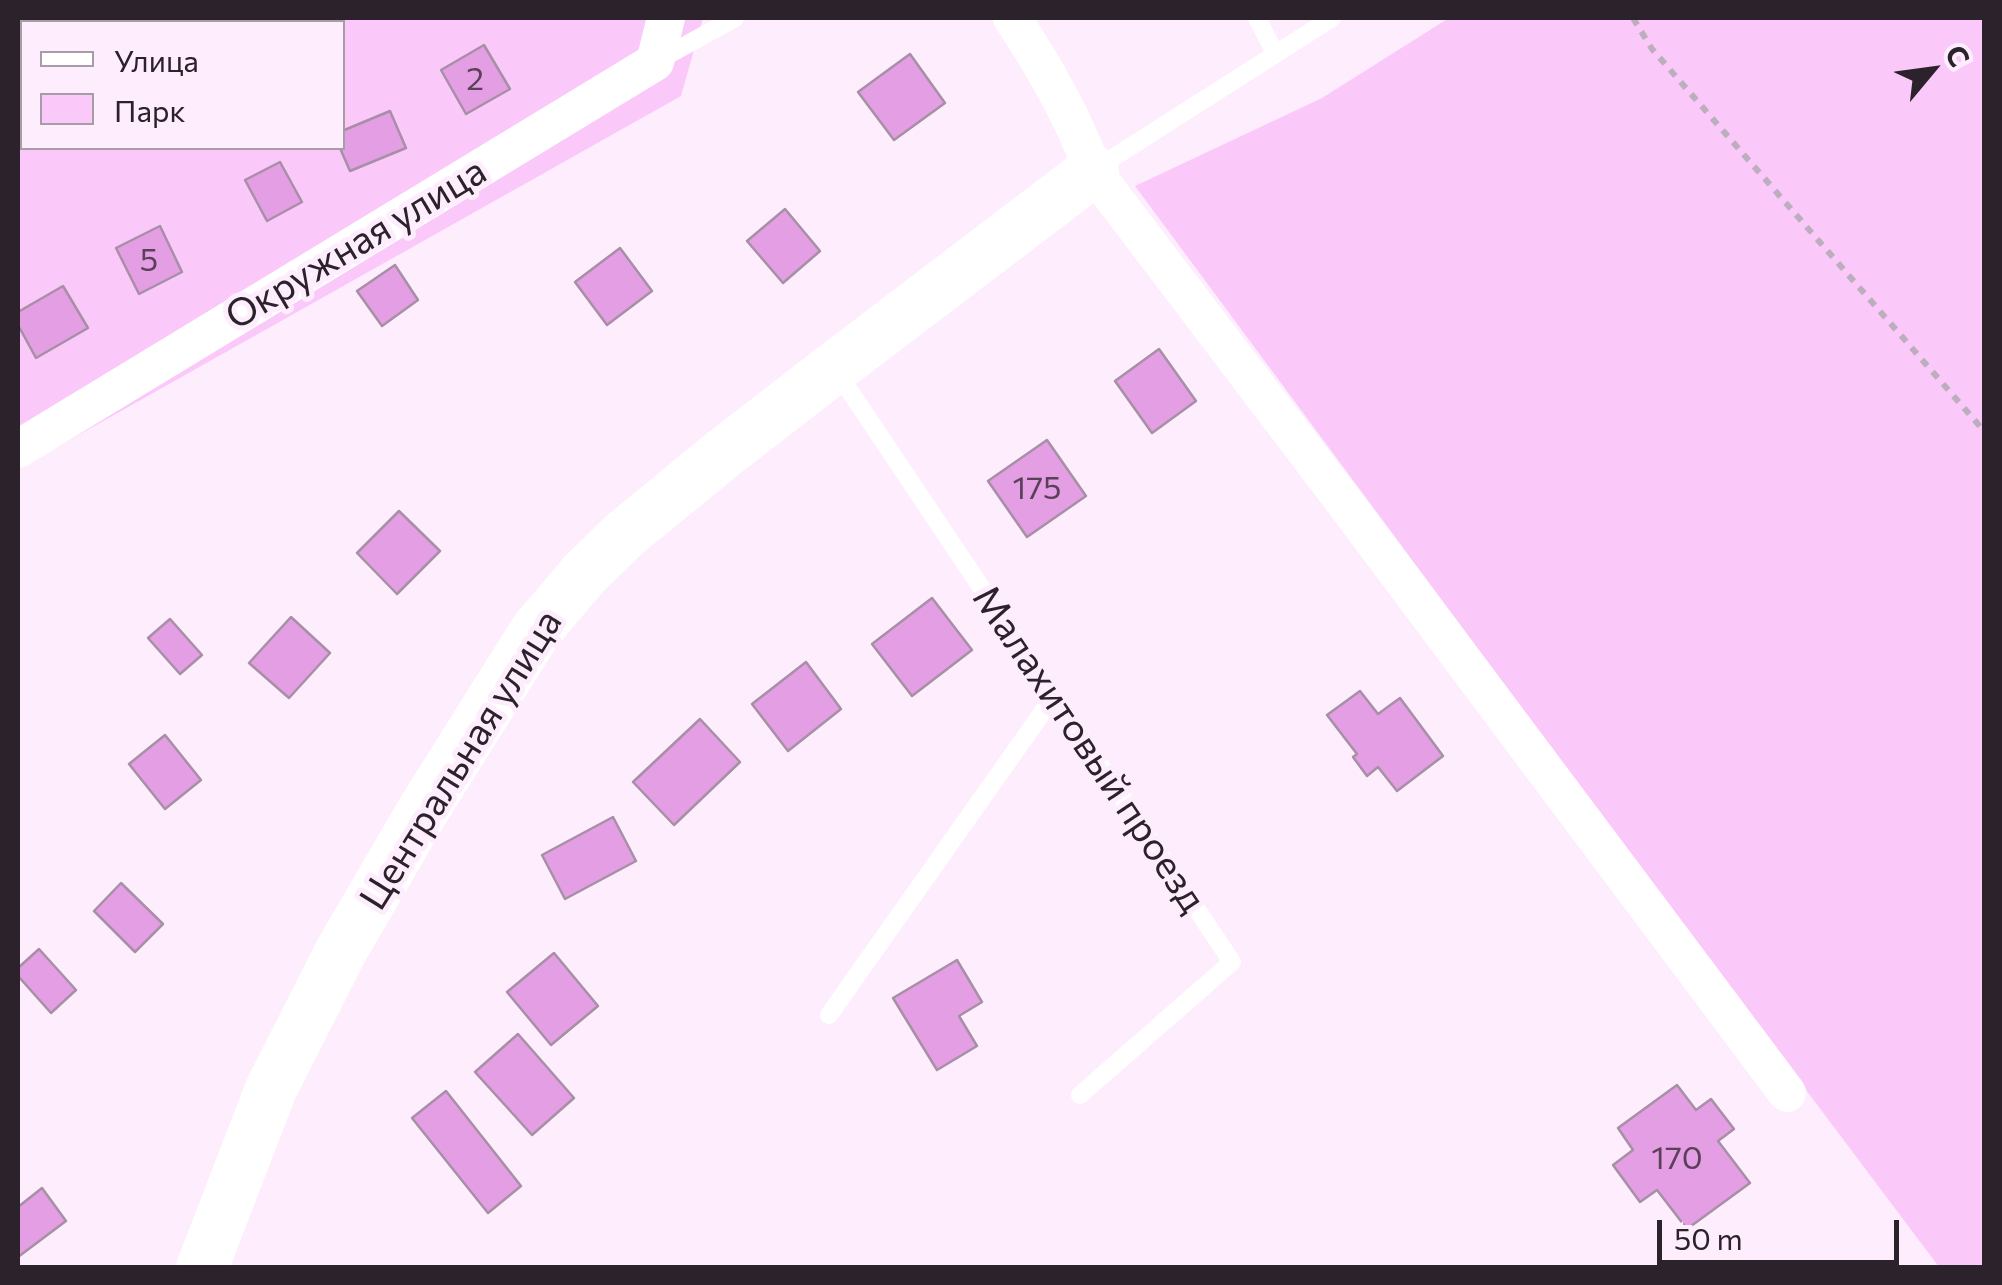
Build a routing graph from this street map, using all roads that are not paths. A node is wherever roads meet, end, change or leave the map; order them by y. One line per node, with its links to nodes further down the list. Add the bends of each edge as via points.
1 (666, 18): 7 (street)
2 (735, 18): 7 (lane)
3 (1012, 18): 8 (street, via 1060,97)
4 (1257, 18): 6 (lane)
5 (1332, 18): 6 (lane)
6 (1275, 53): 8 (lane)
7 (655, 62): 10 (street, Окружная улица)
8 (1092, 171): 9 (street, Центральная улица); 13 (street)
9 (834, 368): 11 (lane, Малахитовый проезд); 15 (street, Центральная улица, via 624,536 535,632 341,951 271,1089)
10 (18, 449)
11 (1054, 696): 12 (lane); 14 (lane, Малахитовый проезд, via 1232,962)
12 (829, 1015)
13 (1788, 1094)
14 (1080, 1095)
15 (202, 1268)

